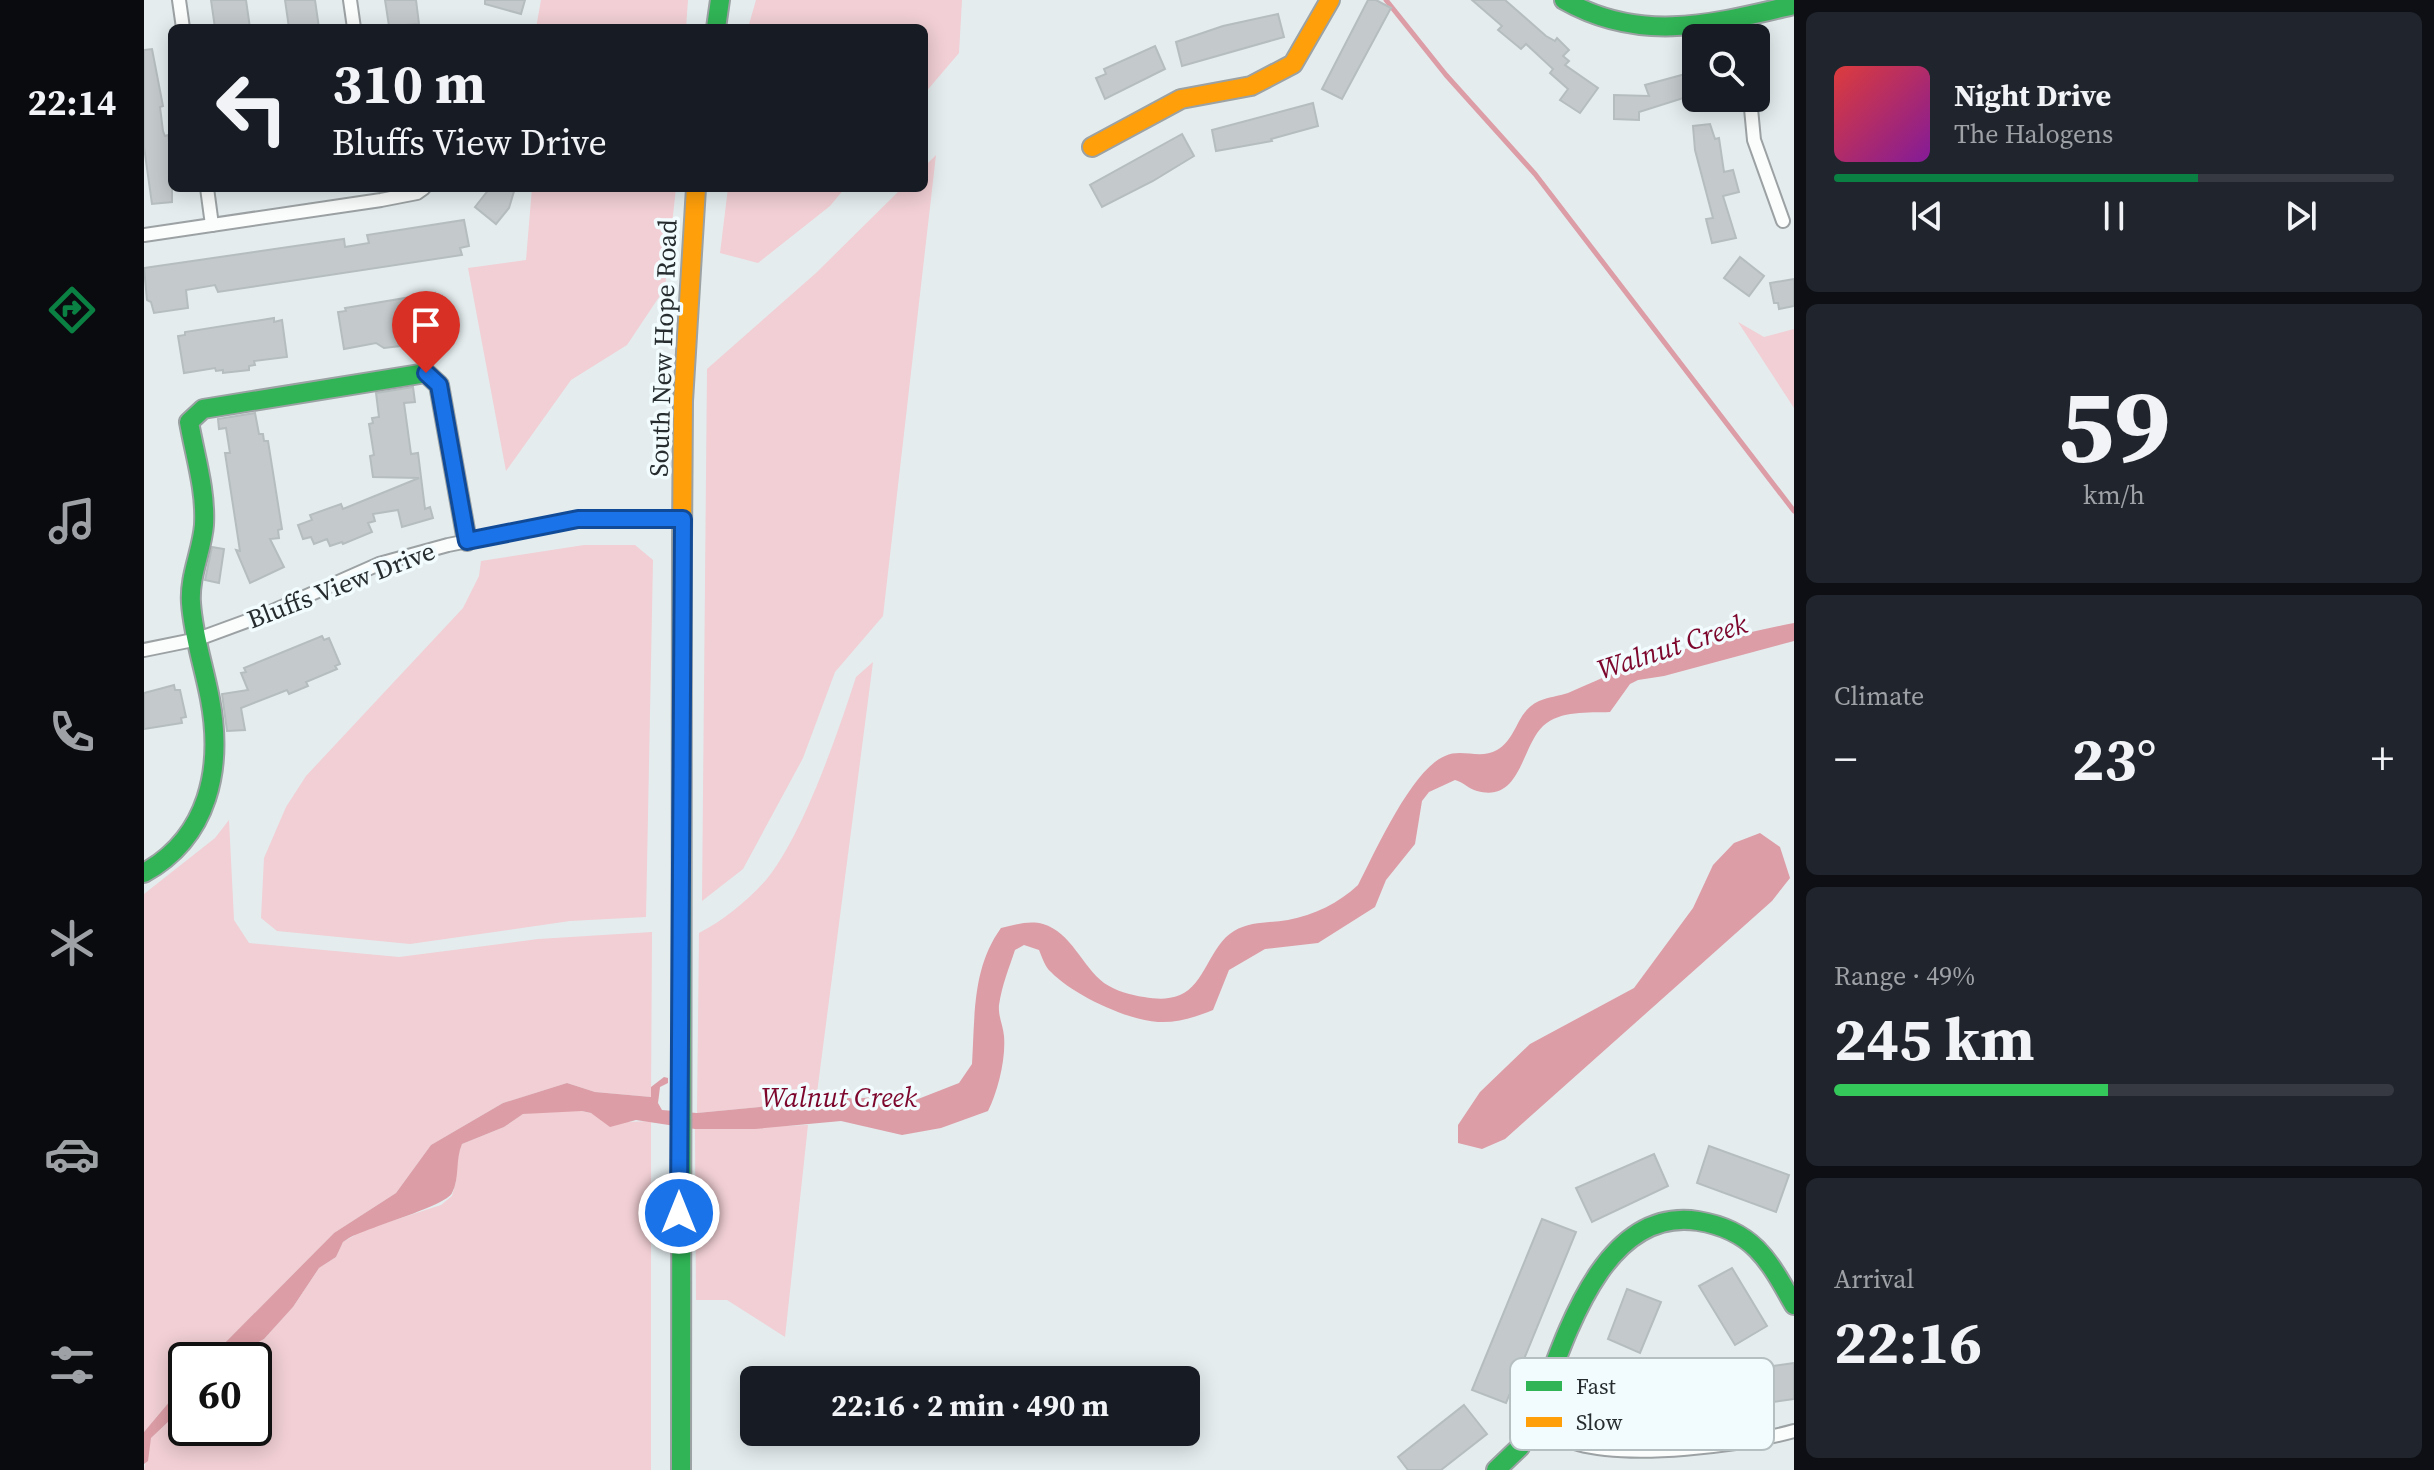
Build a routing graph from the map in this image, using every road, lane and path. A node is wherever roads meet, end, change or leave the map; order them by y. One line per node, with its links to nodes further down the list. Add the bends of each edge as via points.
1 (179, 0): 8 (street)
2 (350, 0): 9 (street)
3 (720, 0): 10 (street)
4 (1330, 0): 13 (street, via 1293,64 1251,86 1181,99)
5 (1564, 0): 7 (street, via 1601,20 1648,28)
6 (1794, 5): 7 (street)
7 (1745, 16): 11 (street)
8 (182, 24)
9 (353, 24)
10 (717, 24)
11 (1746, 24)
12 (1751, 112): 18 (street, via 1754,140)
13 (1092, 147)
14 (208, 192): 19 (street)
15 (418, 192): 17 (street)
16 (696, 192): 21 (street, South New Hope Road, via 683,401)
17 (380, 194): 19 (street)
18 (1783, 221)
19 (212, 225): 20 (street)
20 (144, 235)
21 (683, 519): 22 (street, Bluffs View Drive, via 578,519); 31 (street, South New Hope Road)
22 (467, 541): 23 (street, Bluffs View Drive, via 379,564); 23 (street, via 439,385 426,373 203,409 189,422 204,520 191,600)
23 (198, 639): 24 (street, Bluffs View Drive); 25 (street, via 215,721 211,788 195,830 174,855)
24 (144, 650)
25 (144, 873)
26 (1794, 1305): 27 (street, via 1768,1260 1741,1232 1718,1223 1684,1220 1653,1226 1631,1235 1606,1260)
27 (1559, 1358)
28 (1794, 1431): 29 (street)
29 (1774, 1436)
30 (1517, 1450): 32 (street)
31 (681, 1470)
32 (1496, 1470)

